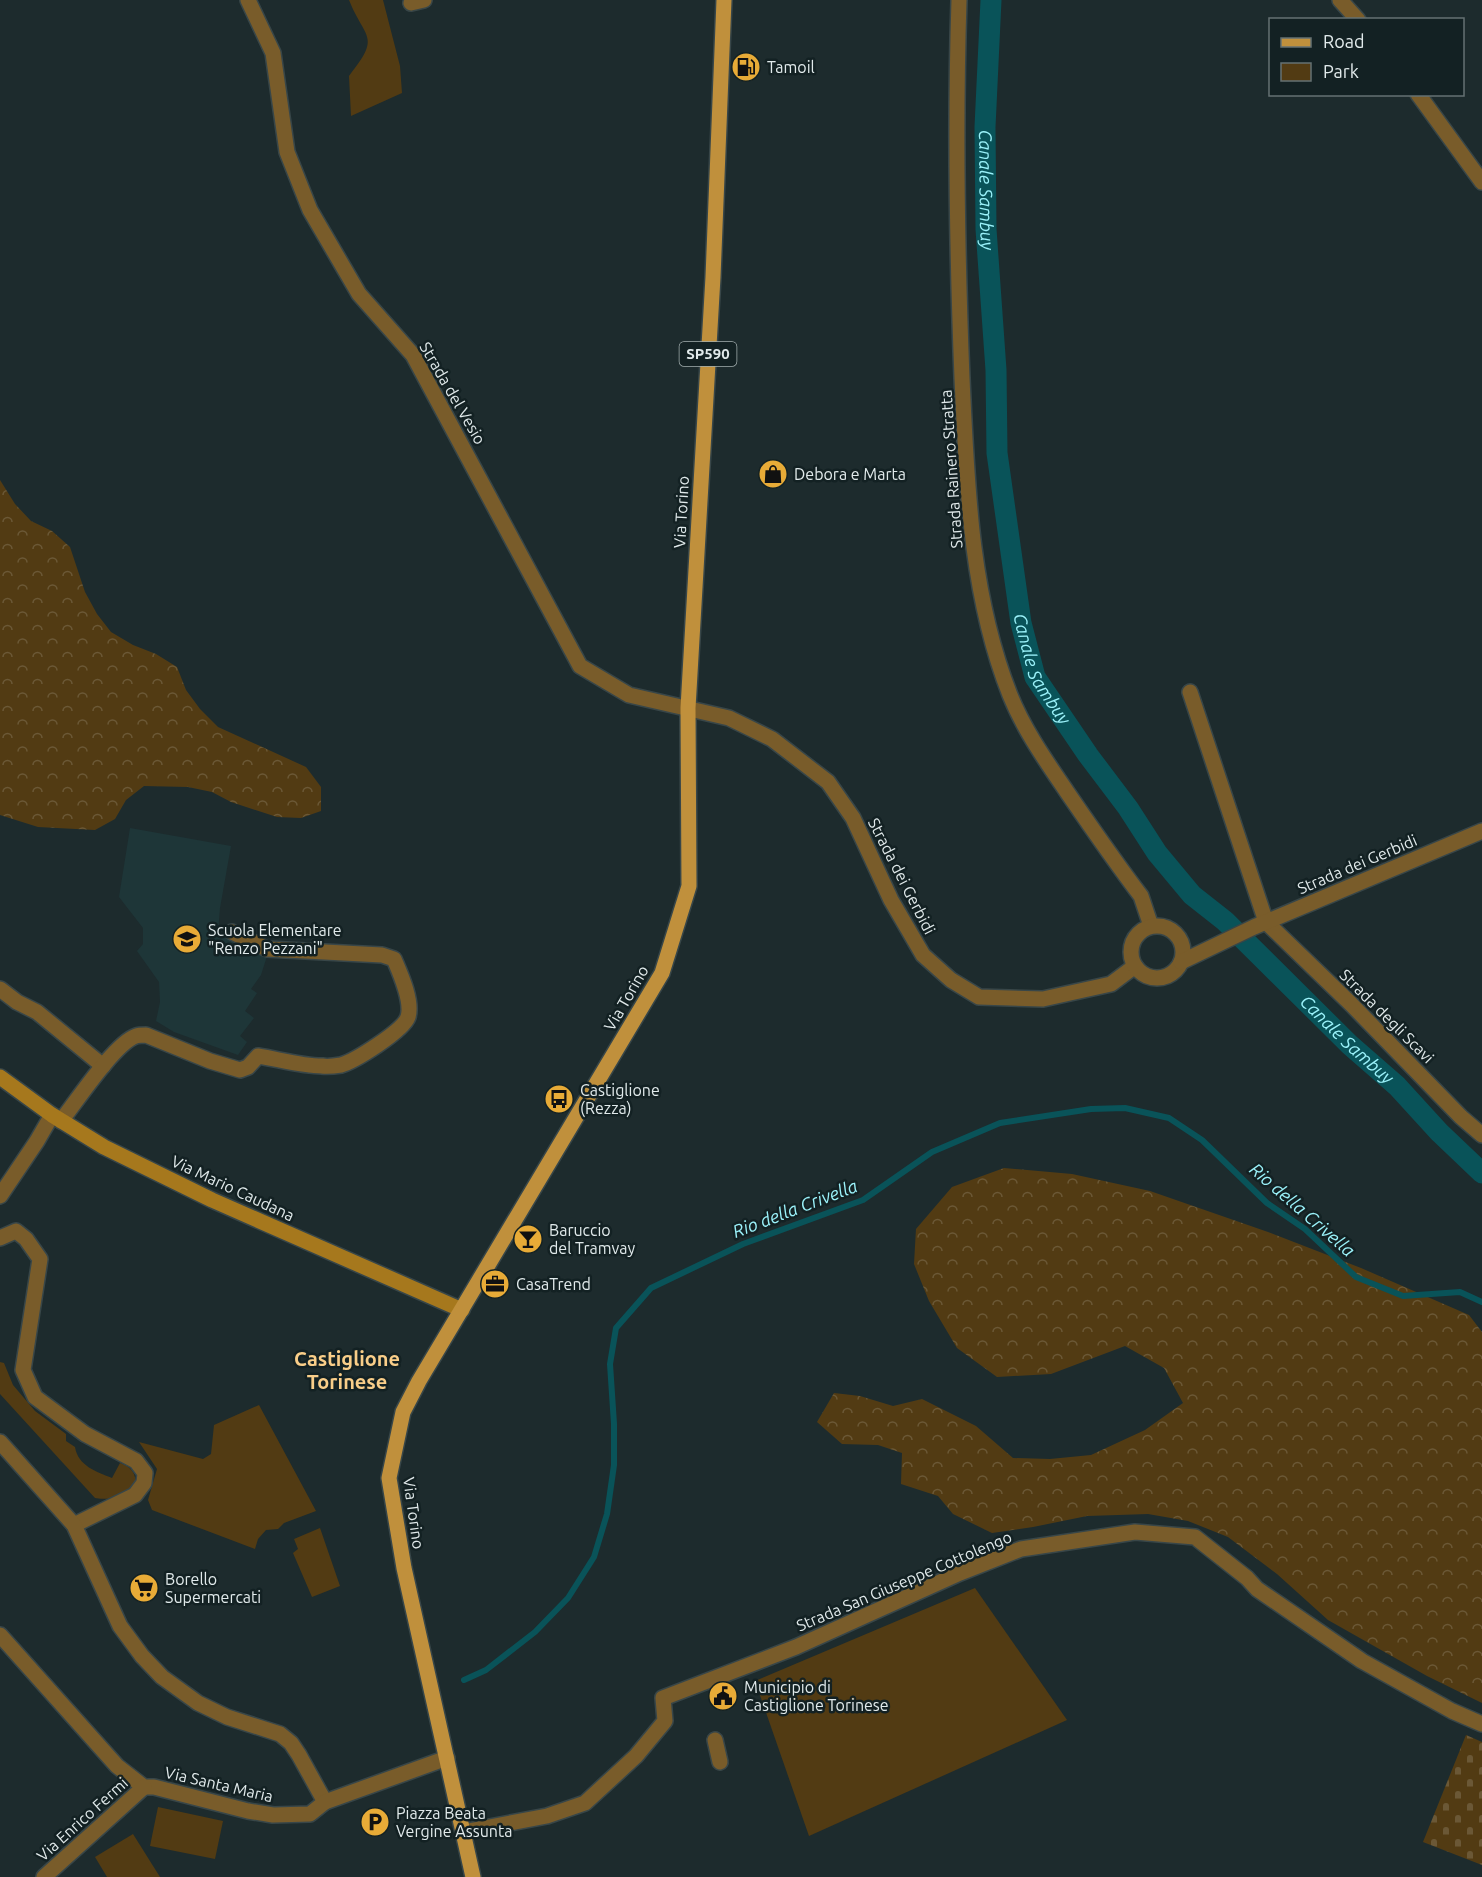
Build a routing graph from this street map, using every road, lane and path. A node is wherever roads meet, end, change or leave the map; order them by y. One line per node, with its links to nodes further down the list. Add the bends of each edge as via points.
1 (248, 0): 9 (street, Strada del Vesio, via 273,52 287,152 310,210 359,294 413,355 580,666 628,695)
2 (724, 0): 9 (main road, Via Torino / SP590, via 713,277)
3 (959, 0): 12 (street, Strada Rainero Stratta, via 959,302 967,495 987,625 1029,736 1141,896)
4 (1340, 0): 5 (street)
5 (1356, 18)
6 (1419, 96): 7 (street)
7 (1482, 182)
8 (1190, 692): 11 (street)
9 (688, 708): 15 (street, Strada dei Gerbidi, via 729,718 772,739 828,782 853,818 891,900 923,955 951,980 979,997 1043,999 1112,984); 23 (main road, Via Torino / SP590, via 689,886 662,973)
10 (1482, 831): 11 (street, Strada dei Gerbidi)
11 (1260, 925): 14 (street, Strada dei Gerbidi); 20 (street, Strada degli Scavi, via 1351,1004)
12 (1151, 927): 14 (street, via 1174,932 1183,946); 15 (street, via 1133,942)
13 (232, 932): 17 (street, via 267,949 382,955 394,959 404,981 408,1017 401,1028 341,1065 321,1066 258,1056 240,1070 146,1035 135,1036)
14 (1181, 962): 15 (street, via 1163,977 1147,976)
15 (1135, 966)
16 (0, 989): 17 (street, via 37,1012)
17 (103, 1066): 19 (street)
18 (0, 1077): 19 (main road, Via Mario Caudana)
19 (56, 1118): 21 (street); 23 (main road, Via Mario Caudana, via 104,1147 212,1200)
20 (1482, 1135)
21 (0, 1196)
22 (0, 1238): 25 (street, via 16,1231 40,1259 22,1370 36,1397 86,1434 136,1461 145,1473 144,1483 135,1495)
23 (462, 1310): 29 (main road, Via Torino / SP590, via 403,1412 389,1478 404,1568)
24 (0, 1442): 25 (street)
25 (74, 1525): 32 (street, via 120,1626 142,1656 162,1677 198,1703 280,1734 299,1755)
26 (0, 1635): 31 (street, Via Santa Maria, via 117,1766)
27 (1482, 1724): 33 (street, Strada San Giuseppe Cottolengo, via 1362,1661 1257,1589 1195,1537 1135,1532 1021,1549 796,1647 663,1698 665,1721 636,1756 585,1803 547,1816)
28 (715, 1740): 30 (street)
29 (447, 1758): 32 (street, Via Santa Maria); 33 (main road, Via Torino / SP590)
30 (720, 1762)
31 (144, 1787): 32 (street, Via Santa Maria, via 273,1815 310,1814); 34 (street, Via Enrico Fermi)
32 (325, 1802)
33 (463, 1832): 35 (main road, Via Torino / SP590)
34 (44, 1877)
35 (473, 1877)

